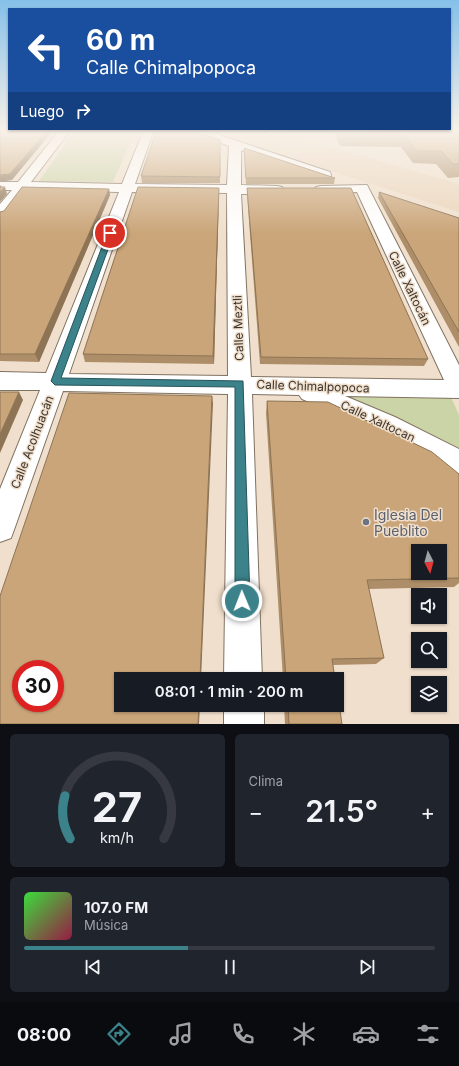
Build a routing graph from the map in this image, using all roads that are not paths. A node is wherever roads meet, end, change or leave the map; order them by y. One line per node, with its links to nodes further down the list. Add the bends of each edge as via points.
1 (37, 166): 6 (street)
2 (135, 166): 7 (street, Calle Acolhuacán)
3 (235, 166): 8 (street, Calle Meztli)
4 (297, 166): 11 (street)
5 (0, 186): 6 (street)
6 (21, 186): 7 (street); 12 (street)
7 (127, 188): 8 (street); 14 (street, Calle Acolhuacán)
8 (234, 190): 9 (street); 16 (street, Calle Meztli)
9 (287, 190)
10 (310, 190): 11 (street)
11 (370, 190): 15 (street, Calle Xaltocán)
12 (0, 214)
13 (0, 381): 14 (street, Calle Chimalpopoca)
14 (55, 381): 16 (street, Calle Chimalpopoca); 19 (street, Calle Acolhuacán)
15 (457, 382): 17 (street, Calle Chimalpopoca)
16 (240, 384): 17 (street, Calle Chimalpopoca); 20 (street, Calle Meztli)
17 (293, 387): 18 (street, Calle Xaltocan, via 332,400 401,431)
18 (459, 463)
19 (0, 527)
20 (243, 672)
21 (244, 712): 22 (street)
22 (244, 724)

